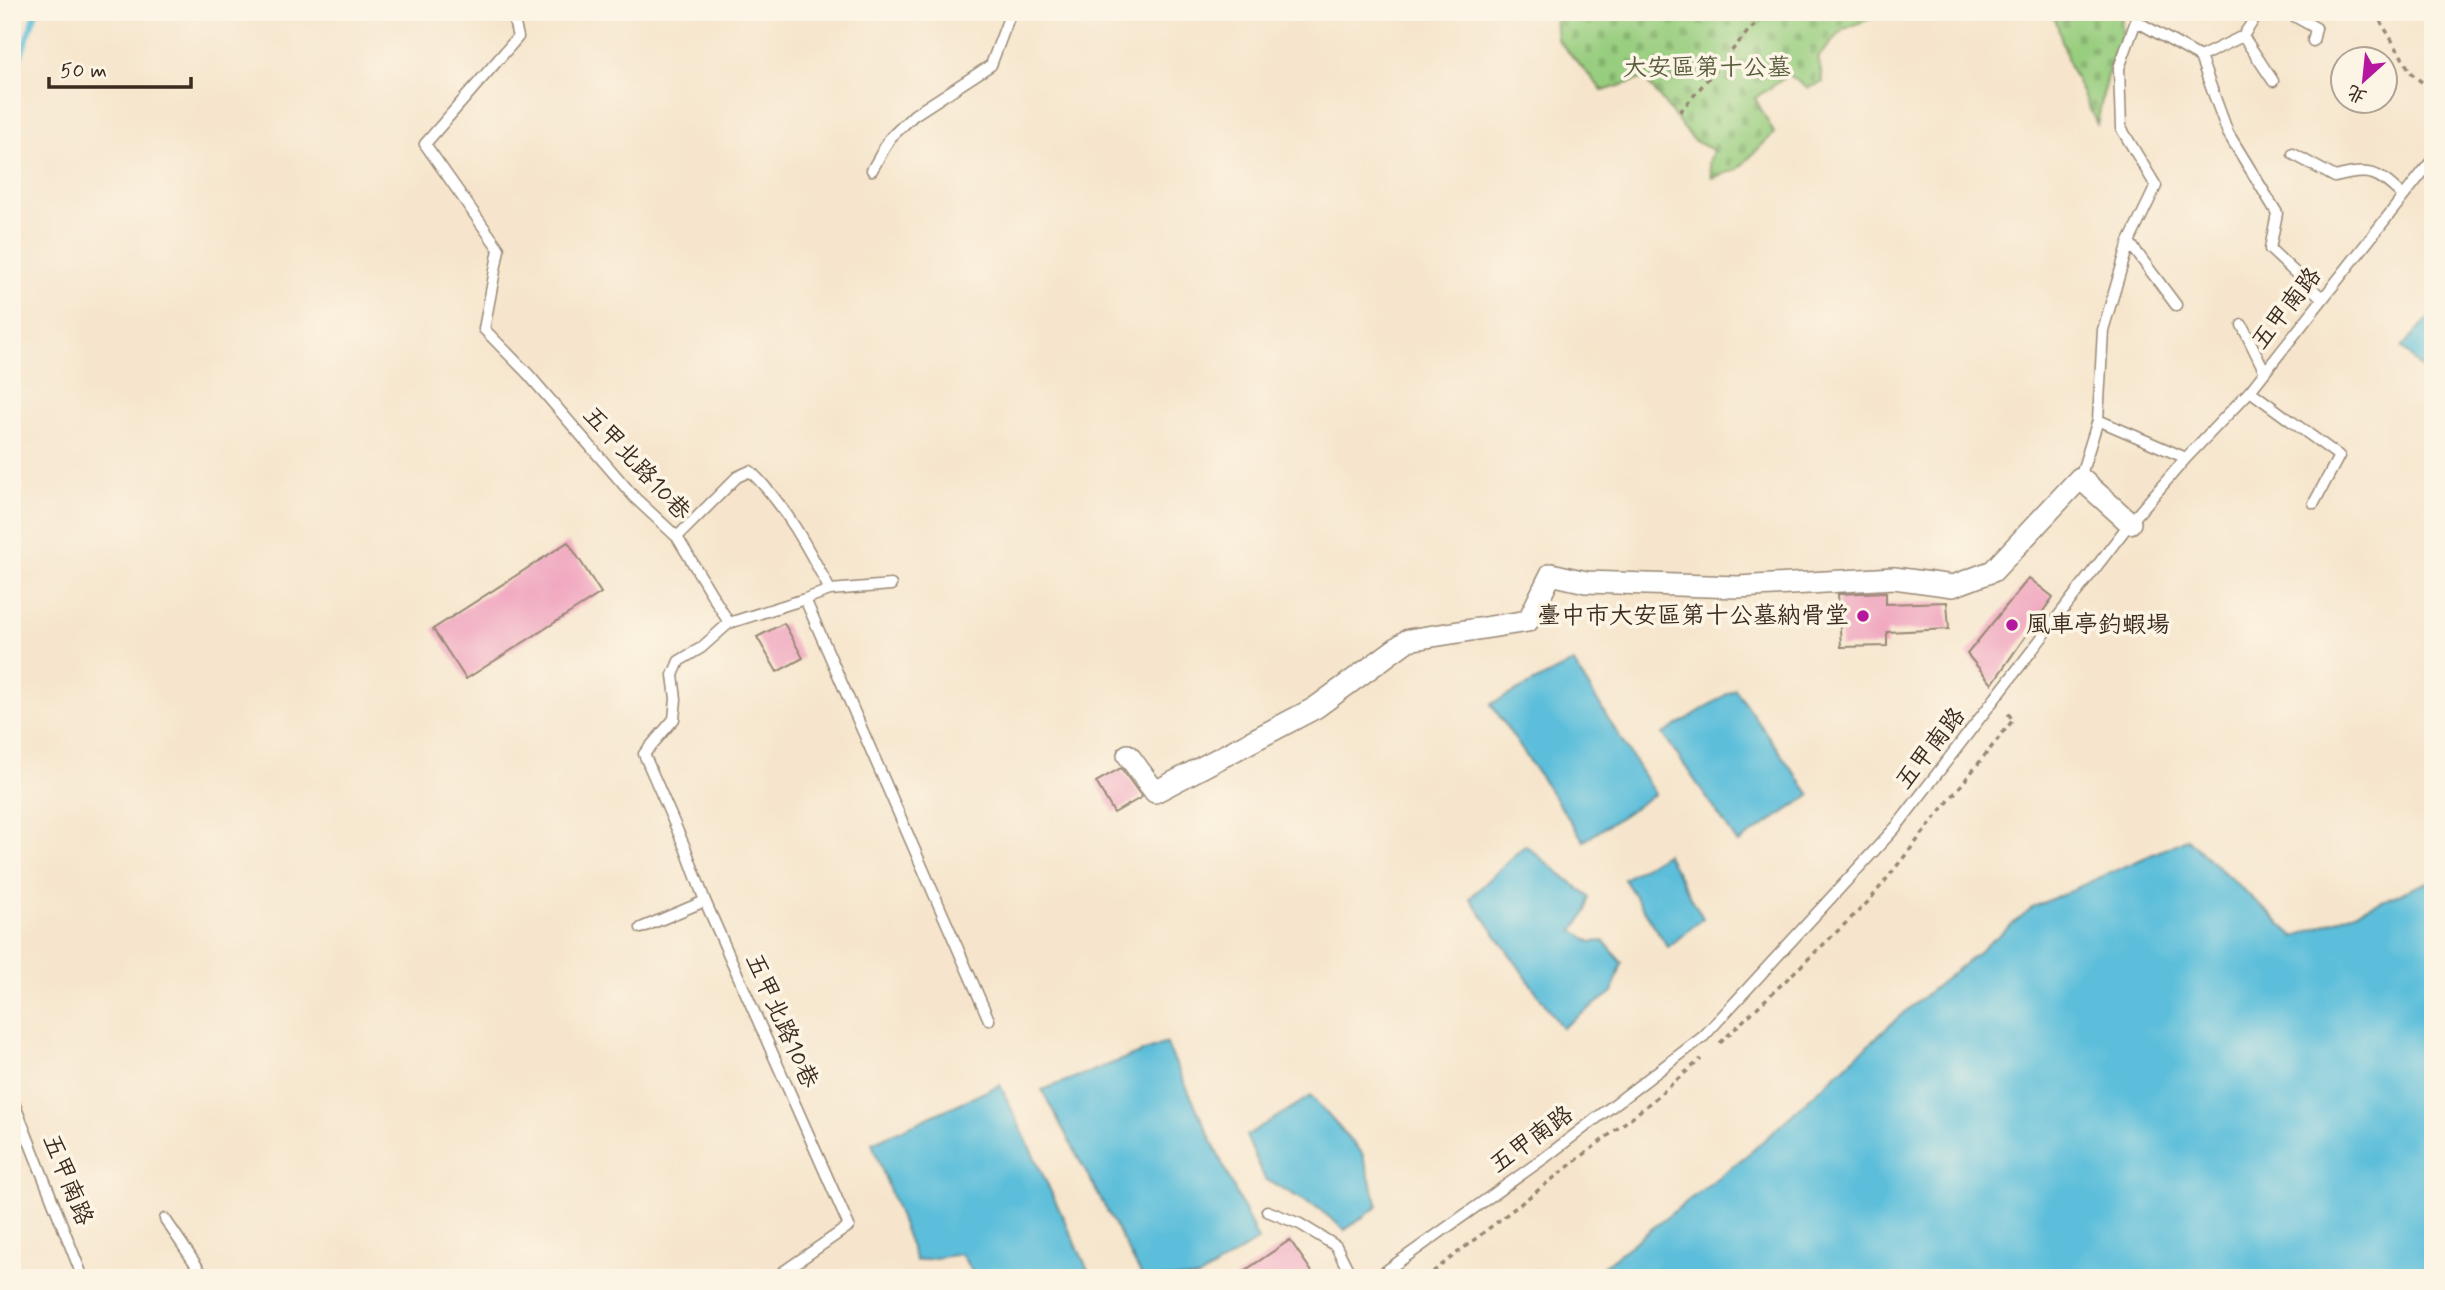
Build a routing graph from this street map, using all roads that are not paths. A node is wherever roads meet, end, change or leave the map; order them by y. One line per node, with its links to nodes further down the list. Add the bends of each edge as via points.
1 (512, 12): 25 (lane, 五甲北路10巷, via 518,37 425,144 499,249 484,329 635,498)
2 (1011, 12): 12 (lane, via 991,65 914,115 890,138)
3 (2259, 12): 6 (lane)
4 (2287, 12): 7 (lane, via 2316,28)
5 (2135, 17): 8 (lane); 14 (lane, via 2119,68 2121,128 2155,186)
6 (2243, 36): 8 (lane); 9 (lane)
7 (2312, 41)
8 (2200, 57): 15 (lane, via 2228,133 2277,213 2270,249)
9 (2273, 81)
10 (2292, 155): 13 (lane, via 2334,177 2362,170 2383,176)
11 (2433, 159): 13 (lane, 五甲南路)
12 (872, 170)
13 (2403, 196): 15 (lane, 五甲南路)
14 (2129, 242): 16 (lane); 20 (lane, via 2103,330)
15 (2322, 298): 18 (lane, 五甲南路)
16 (2176, 305)
17 (2242, 325): 18 (lane)
18 (2265, 372): 19 (lane, 五甲南路)
19 (2250, 391): 21 (lane, 五甲南路); 23 (lane, via 2339,456)
20 (2098, 420): 21 (lane); 22 (lane)
21 (2186, 458): 24 (lane, 五甲南路)
22 (2080, 478): 24 (street); 30 (street, via 1993,571 1954,586 1894,578 1738,587 1586,582 1551,574 1528,621 1408,640 1315,708 1155,792)
23 (2314, 503)
24 (2130, 523): 41 (lane, 五甲南路, via 1896,827 1704,1037)
25 (677, 537): 27 (lane, via 737,477 750,471 769,489); 29 (lane, 五甲北路10巷)
26 (891, 585): 27 (lane)
27 (830, 590): 28 (lane)
28 (805, 599): 29 (lane); 33 (lane)
29 (729, 623): 31 (lane, 五甲北路10巷, via 680,662 673,675 674,719 644,754)
30 (1128, 755)
31 (705, 901): 32 (lane); 39 (lane, 五甲北路10巷, via 849,1226)
32 (641, 928)
33 (989, 1020)
34 (12, 1098): 37 (lane, 五甲南路)
35 (1267, 1211): 40 (lane, via 1336,1246)
36 (165, 1219): 38 (lane)
37 (83, 1278)
38 (205, 1278)
39 (774, 1278)
40 (1352, 1278)
41 (1376, 1278)

